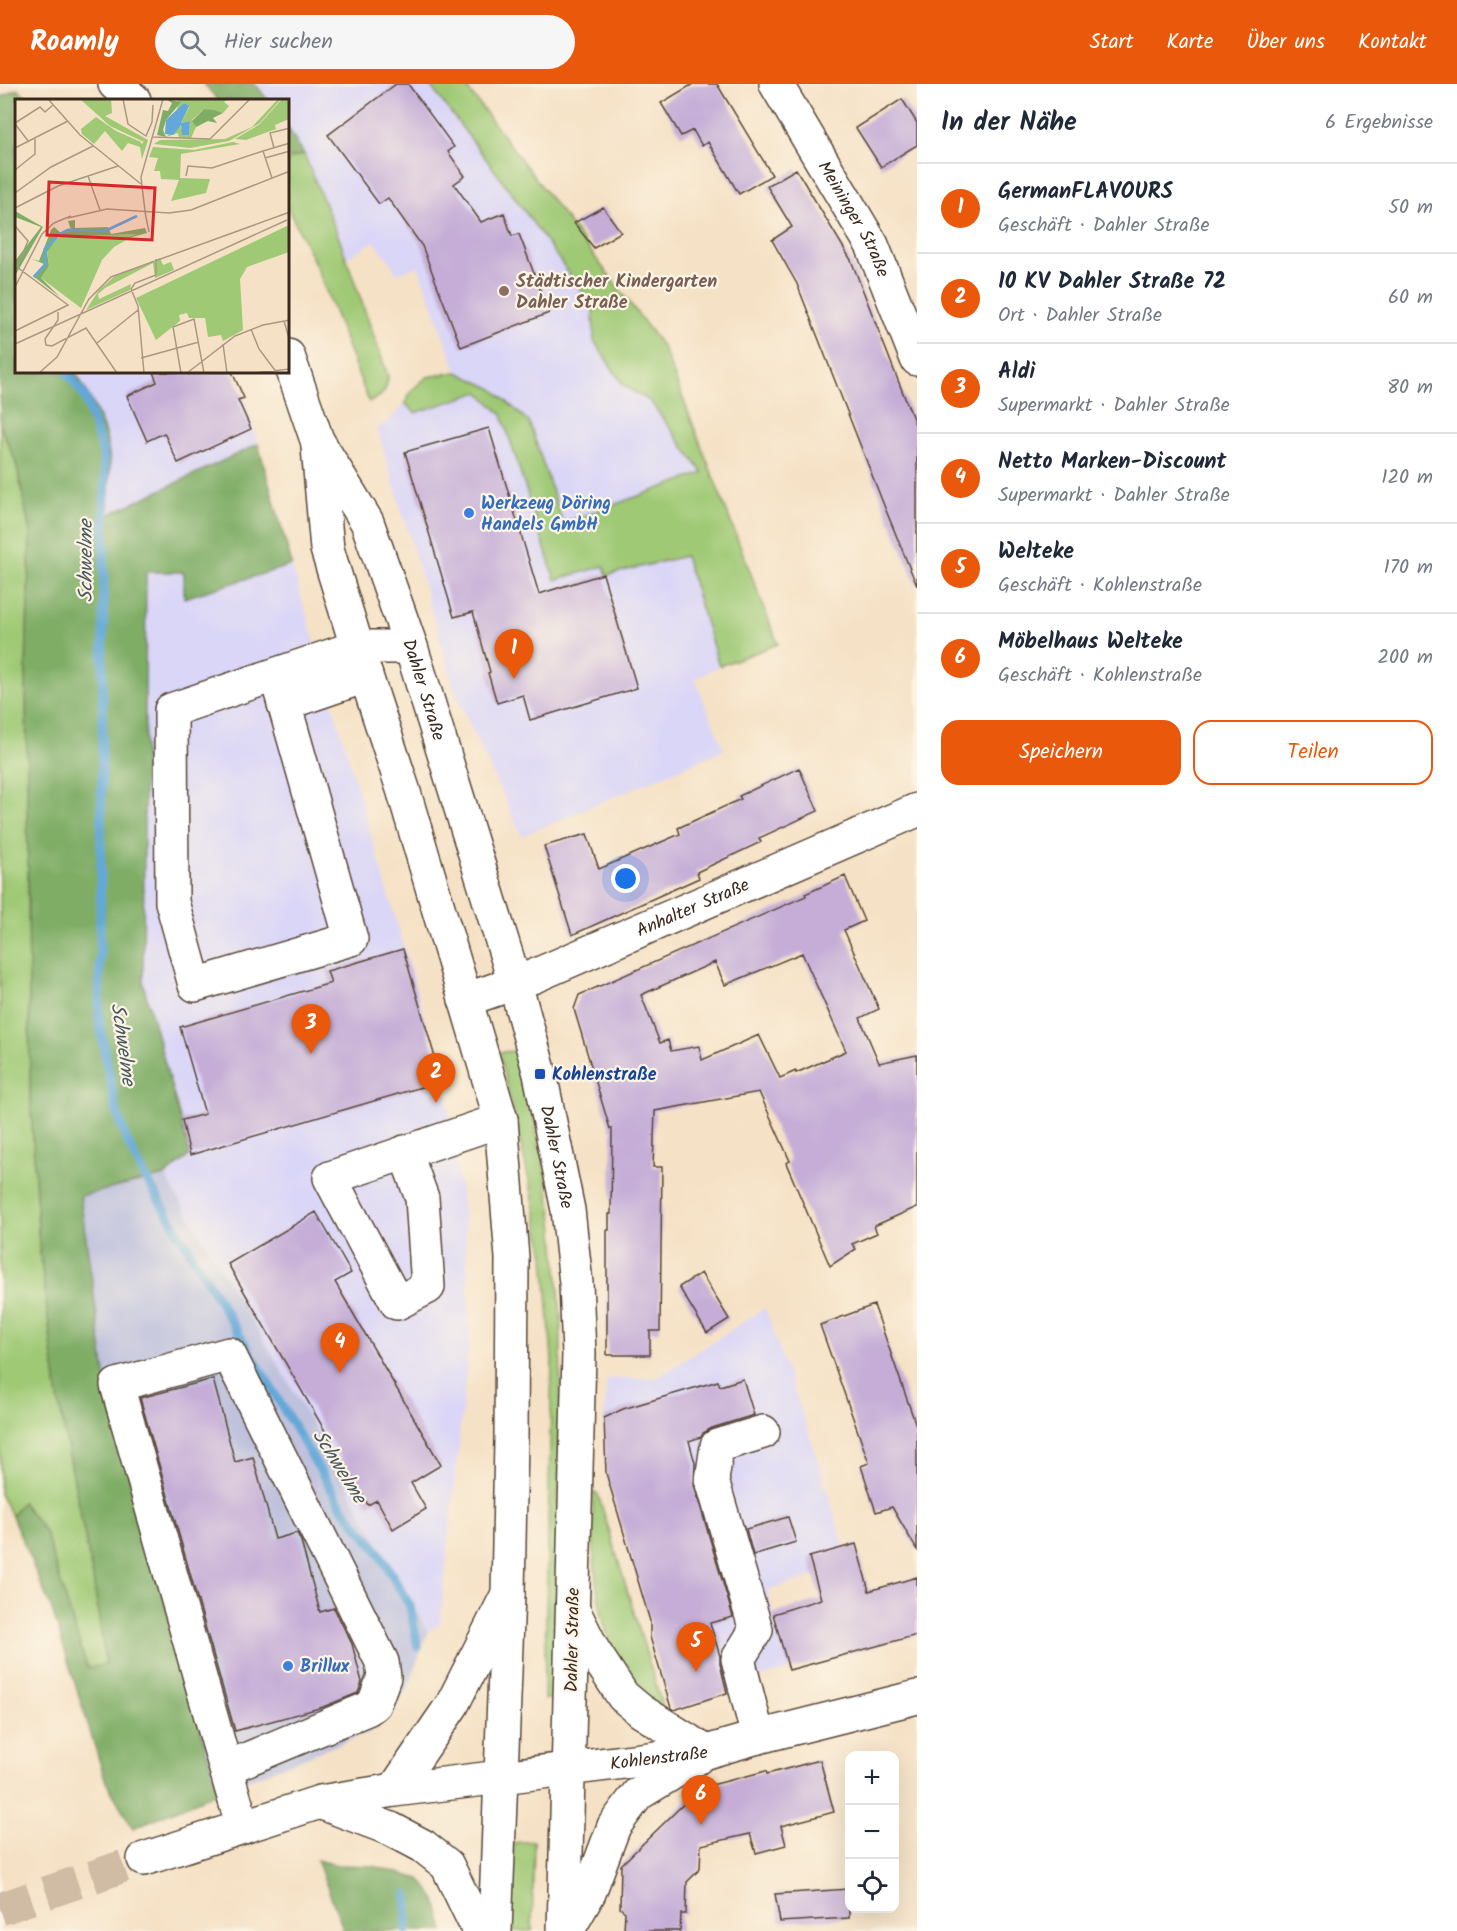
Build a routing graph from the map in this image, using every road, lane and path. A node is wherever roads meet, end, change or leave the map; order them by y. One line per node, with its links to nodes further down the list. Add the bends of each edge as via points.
1 (116, 84): 3 (main road)
2 (776, 84): 4 (main road, Meininger Straße, via 873,245)
3 (133, 99)
4 (917, 360)
5 (290, 362): 6 (main road, Dahler Straße)
6 (317, 440): 7 (main road, Dahler Straße, via 367,522); 8 (main road, Dahler Straße, via 327,549)
7 (411, 646): 8 (main road); 11 (main road, Dahler Straße)
8 (361, 662): 9 (main road); 12 (main road, Dahler Straße)
9 (280, 690): 9 (main road, via 171,710 172,902 195,985 351,939)
10 (917, 810): 11 (main road, Anhalter Straße)
11 (515, 984): 12 (main road, Anhalter Straße); 17 (main road, Dahler Straße, via 540,1074 566,1198 576,1283 579,1354)
12 (465, 999): 13 (main road, Dahler Straße)
13 (501, 1120): 14 (main road); 16 (main road, Dahler Straße, via 512,1258)
14 (405, 1152)
15 (763, 1432): 19 (main road, via 717,1446 712,1480 756,1630 738,1659)
16 (508, 1594): 23 (main road, Dahler Straße); 24 (main road, via 452,1705)
17 (573, 1610): 20 (main road, via 623,1696 640,1712); 22 (main road, Dahler Straße)
18 (917, 1697): 19 (main road, Kohlenstraße)
19 (758, 1737): 20 (main road, Kohlenstraße)
20 (706, 1752): 22 (main road, Kohlenstraße); 30 (main road, via 638,1794 615,1826 589,1893)
21 (226, 1768): 21 (main road, via 367,1709 374,1704 384,1677 382,1662 229,1354 117,1385); 26 (main road)
22 (569, 1769): 23 (main road, Kohlenstraße); 30 (main road, Dahler Straße)
23 (501, 1777): 24 (main road, Kohlenstraße); 29 (main road, Dahler Straße)
24 (394, 1790): 25 (main road, Kohlenstraße)
25 (320, 1802): 26 (main road, Kohlenstraße); 28 (main road, via 391,1829 431,1852 447,1865)
26 (243, 1827): 27 (main road, Kohlenstraße)
27 (144, 1859)
28 (479, 1931)
29 (495, 1931)
30 (566, 1931)

